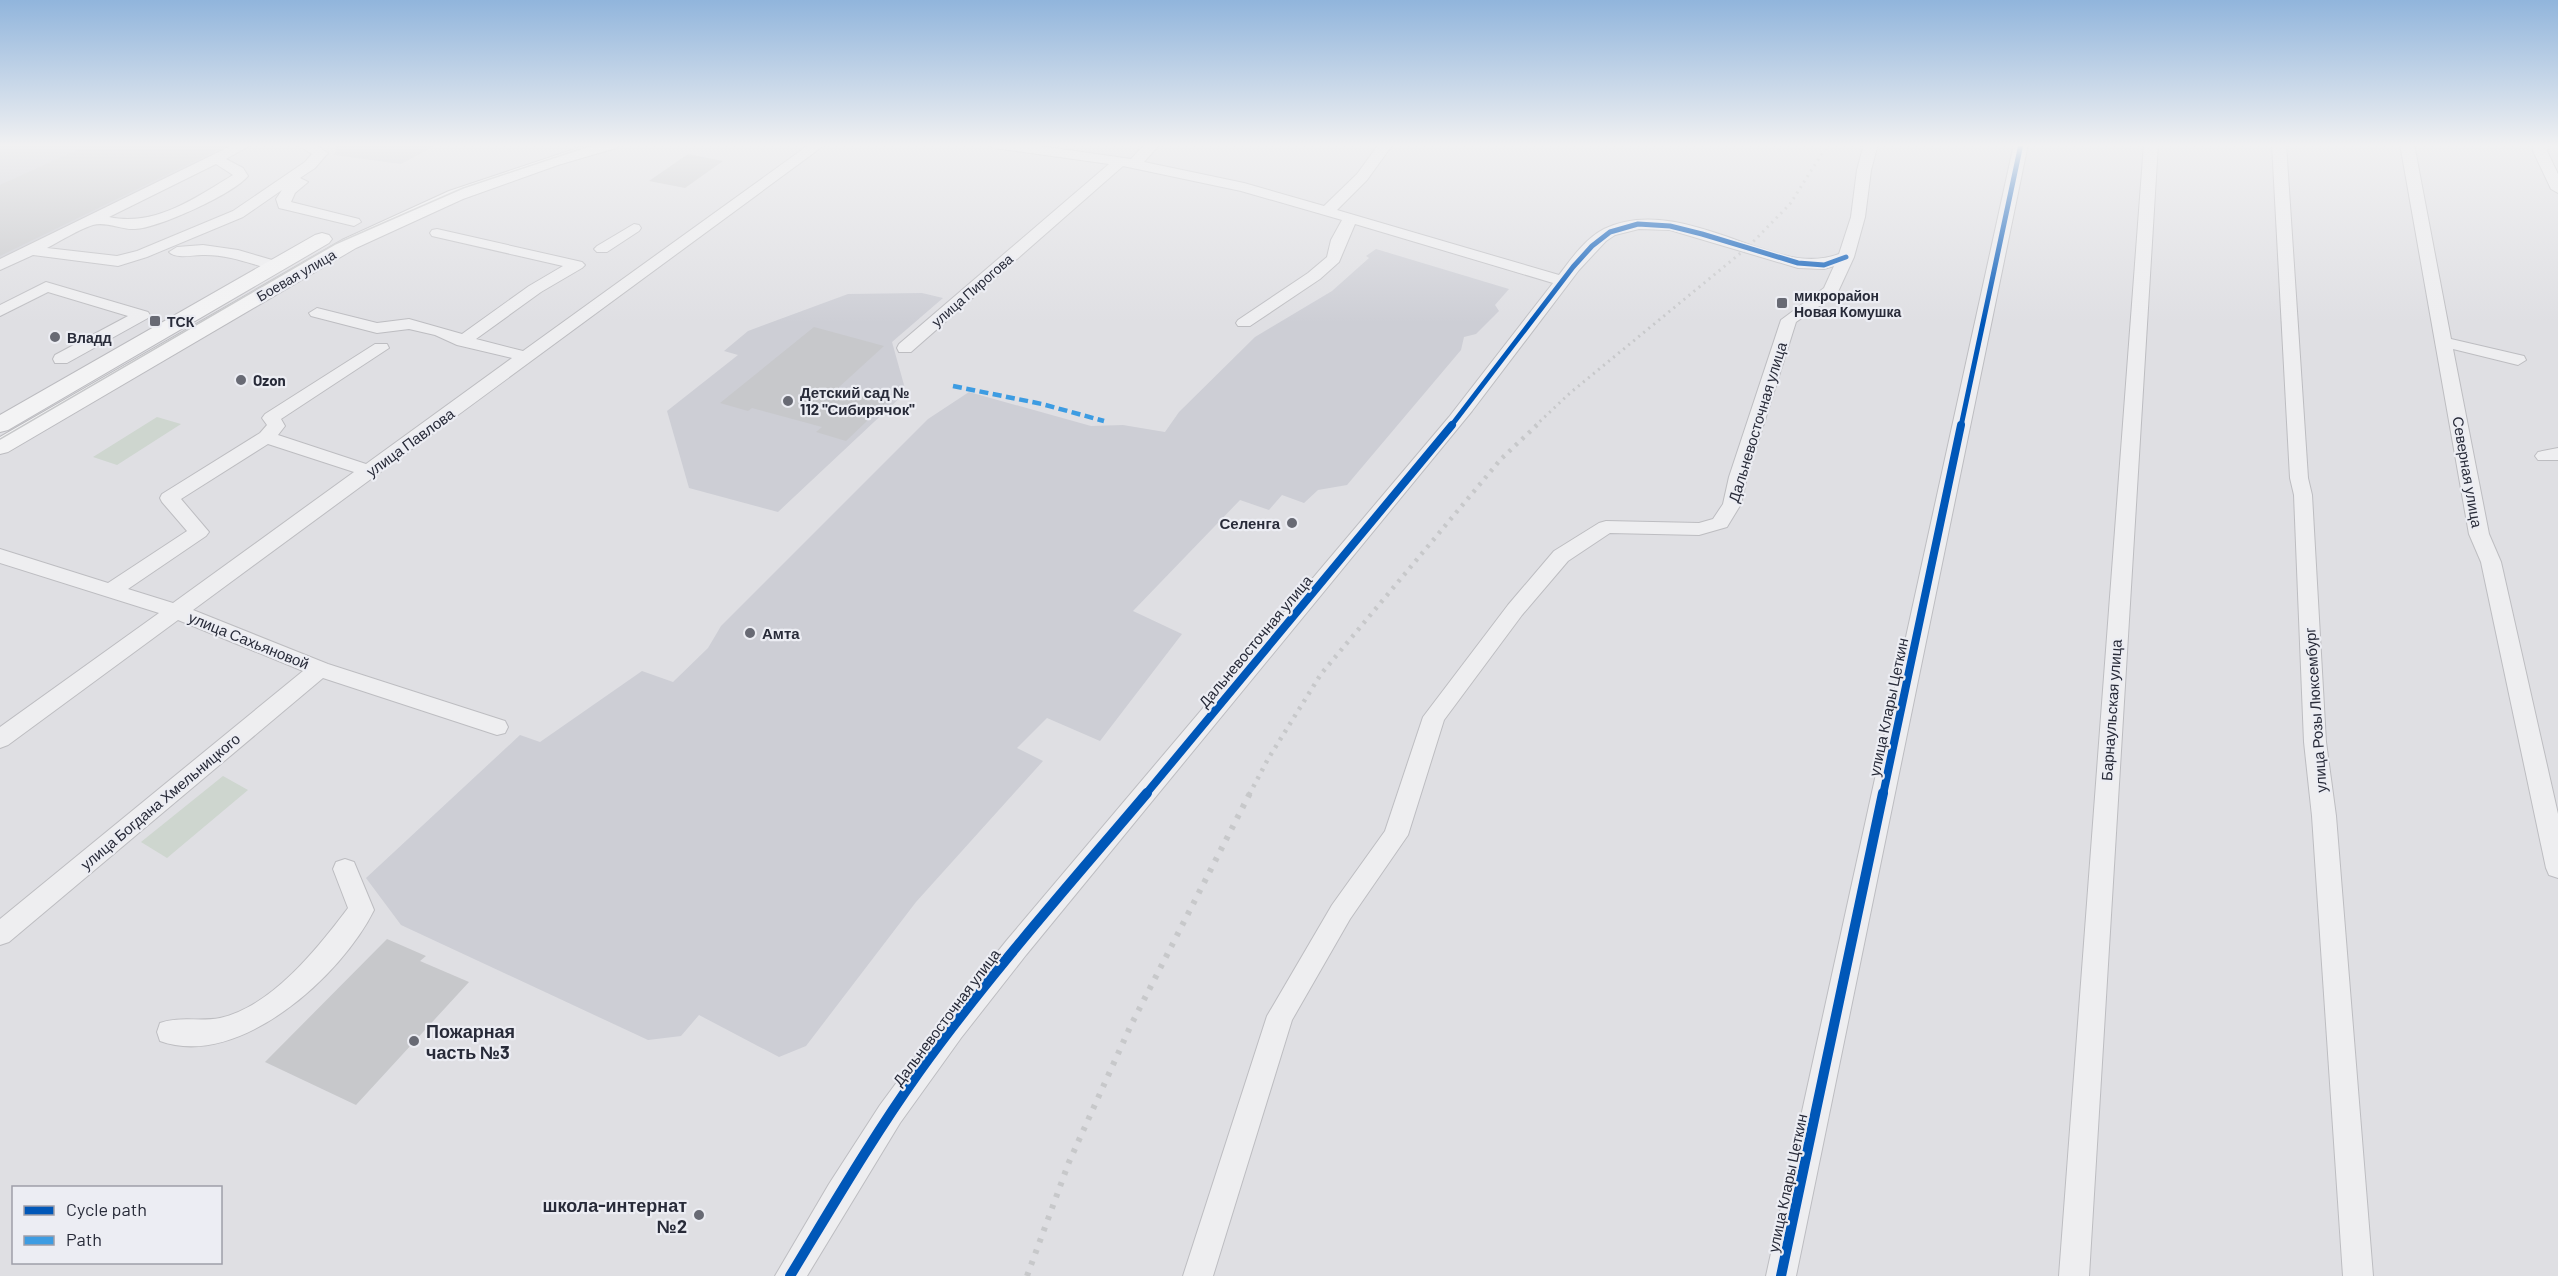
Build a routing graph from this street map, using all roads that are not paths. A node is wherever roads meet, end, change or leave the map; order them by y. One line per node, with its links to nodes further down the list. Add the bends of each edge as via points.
1 (126, 204): 17 (street)
2 (188, 204): 17 (street, via 155,221 135,225)
3 (253, 204): 23 (street, via 189,236 118,261)
4 (284, 204): 19 (street)
5 (397, 204): 19 (main road, Боевая улица)
6 (437, 204): 43 (main road, Боевая улица, via 349,244)
7 (737, 204): 38 (street, улица Павлова)
8 (1078, 204): 37 (street, улица Пирогова)
9 (1298, 204): 16 (street)
10 (1335, 204): 16 (street)
11 (1860, 204): 25 (street)
12 (2008, 204): 57 (street, улица Клары Цеткин)
13 (2147, 204): 58 (street, Барнаульская улица)
14 (2283, 204): 59 (street, улица Розы Люксембург, via 2315,741)
15 (2418, 204): 35 (street, Северная улица)
16 (1326, 212): 18 (street)
17 (95, 219): 23 (street)
18 (1350, 219): 29 (street); 33 (street, via 1334,259)
19 (354, 222): 28 (main road, Боевая улица)
20 (634, 228): 22 (street)
21 (437, 233): 34 (street, via 577,265 535,289)
22 (602, 249)
23 (30, 250): 27 (street)
24 (177, 252): 28 (street, via 202,248)
25 (1846, 257): 26 (street, Дальневосточная улица, via 1837,264 1820,267); 30 (street)
26 (1796, 264): 29 (street, Дальневосточная улица, via 1687,229 1641,225 1609,232); 30 (street, Дальневосточная улица, via 1816,275)
27 (0, 265)
28 (274, 265): 41 (main road, Боевая улица)
29 (1563, 281): 55 (street, Дальневосточная улица, via 1479,392 1063,889 975,1000 889,1115)
30 (1831, 291): 56 (street, Дальневосточная улица, via 1789,320 1732,504 1720,523 1699,530 1606,526 1561,556 1434,717 1396,835 1341,912 1280,1016)
31 (0, 311): 39 (street, via 46,287 142,315)
32 (316, 313): 34 (street, via 377,328 409,324)
33 (1244, 323)
34 (463, 341): 38 (street)
35 (2445, 342): 40 (street); 51 (street, Северная улица, via 2479,534 2491,562)
36 (381, 348): 42 (street, via 271,418 276,426)
37 (905, 348)
38 (527, 357): 44 (street, улица Павлова)
39 (61, 359)
40 (2518, 360)
41 (0, 425)
42 (266, 437): 44 (street); 46 (street, via 169,498 200,532)
43 (0, 447)
44 (369, 471): 47 (street, улица Павлова)
45 (0, 556): 46 (street, улица Сахьяновой)
46 (111, 590): 47 (street, улица Сахьяновой)
47 (176, 611): 48 (street, улица Сахьяновой); 50 (street, улица Павлова)
48 (320, 669): 49 (street, улица Сахьяновой); 53 (street, улица Богдана Хмельницкого)
49 (497, 727)
50 (0, 740)
51 (2558, 868)
52 (345, 869): 54 (street, via 361,910 336,946 274,1006 224,1030)
53 (0, 934)
54 (170, 1032)
55 (790, 1276)
56 (1198, 1276)
57 (1781, 1276)
58 (2074, 1276)
59 (2358, 1276)

